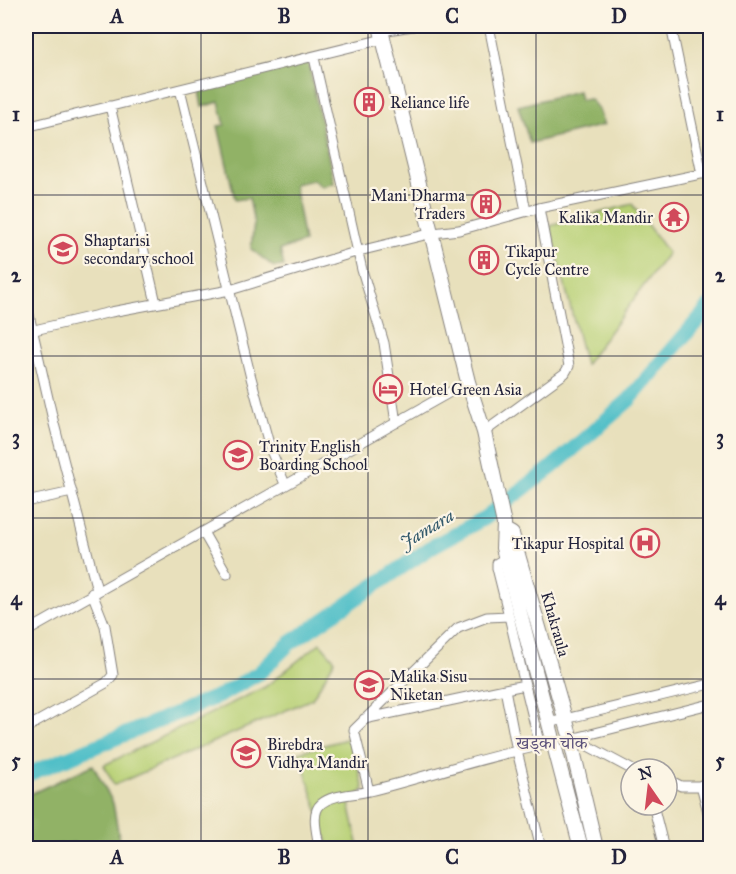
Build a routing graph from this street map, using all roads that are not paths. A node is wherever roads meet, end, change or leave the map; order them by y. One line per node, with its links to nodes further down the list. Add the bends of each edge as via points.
1 (413, 26): 4 (street)
2 (489, 26): 11 (street)
3 (670, 26): 9 (street)
4 (382, 32): 6 (street); 12 (main road)
5 (315, 62): 13 (street)
6 (180, 88): 7 (street); 14 (street)
7 (110, 106): 8 (street); 16 (street)
8 (26, 127)
9 (706, 173): 10 (street)
10 (539, 208): 11 (street); 20 (street, via 570,366)
11 (526, 211): 12 (street, via 459,230)
12 (433, 233): 13 (street); 18 (main road)
13 (359, 251): 14 (street); 19 (street, via 384,344)
14 (230, 290): 16 (street); 21 (street, via 270,448)
15 (26, 302): 17 (street)
16 (156, 303): 17 (street)
17 (29, 331): 22 (street)
18 (468, 382): 19 (street); 20 (main road)
19 (396, 423): 21 (street)
20 (484, 432): 24 (main road)
21 (285, 484): 25 (street)
22 (72, 492): 23 (street); 28 (street)
23 (26, 502)
24 (505, 527): 26 (main road, Khakraula); 37 (main road, Khakraula, via 512,534)
25 (203, 532): 27 (street); 28 (street)
26 (506, 558): 29 (street, via 497,562 497,568); 38 (main road, Khakraula)
27 (227, 574)
28 (95, 592): 30 (street); 36 (street, via 113,675 106,683)
29 (509, 616): 32 (street); 35 (street, via 487,617 458,628)
30 (26, 632)
31 (711, 684): 37 (street)
32 (525, 685): 33 (street); 38 (street)
33 (506, 689): 35 (street); 39 (street)
34 (711, 704): 37 (street)
35 (364, 719): 43 (street, via 354,730)
36 (26, 728)
37 (571, 734): 38 (street); 38 (main road, via 563,748); 40 (street); 49 (main road, Khakraula)
38 (549, 738): 39 (street); 48 (main road, Khakraula)
39 (517, 751): 43 (street); 47 (street)
40 (619, 763)
41 (679, 785): 42 (street)
42 (706, 785): 45 (street)
43 (369, 791): 46 (street, via 330,799 320,805 315,814)
44 (656, 817): 50 (street)
45 (711, 820)
46 (319, 849)
47 (541, 849)
48 (581, 849)
49 (596, 849)
50 (664, 849)

